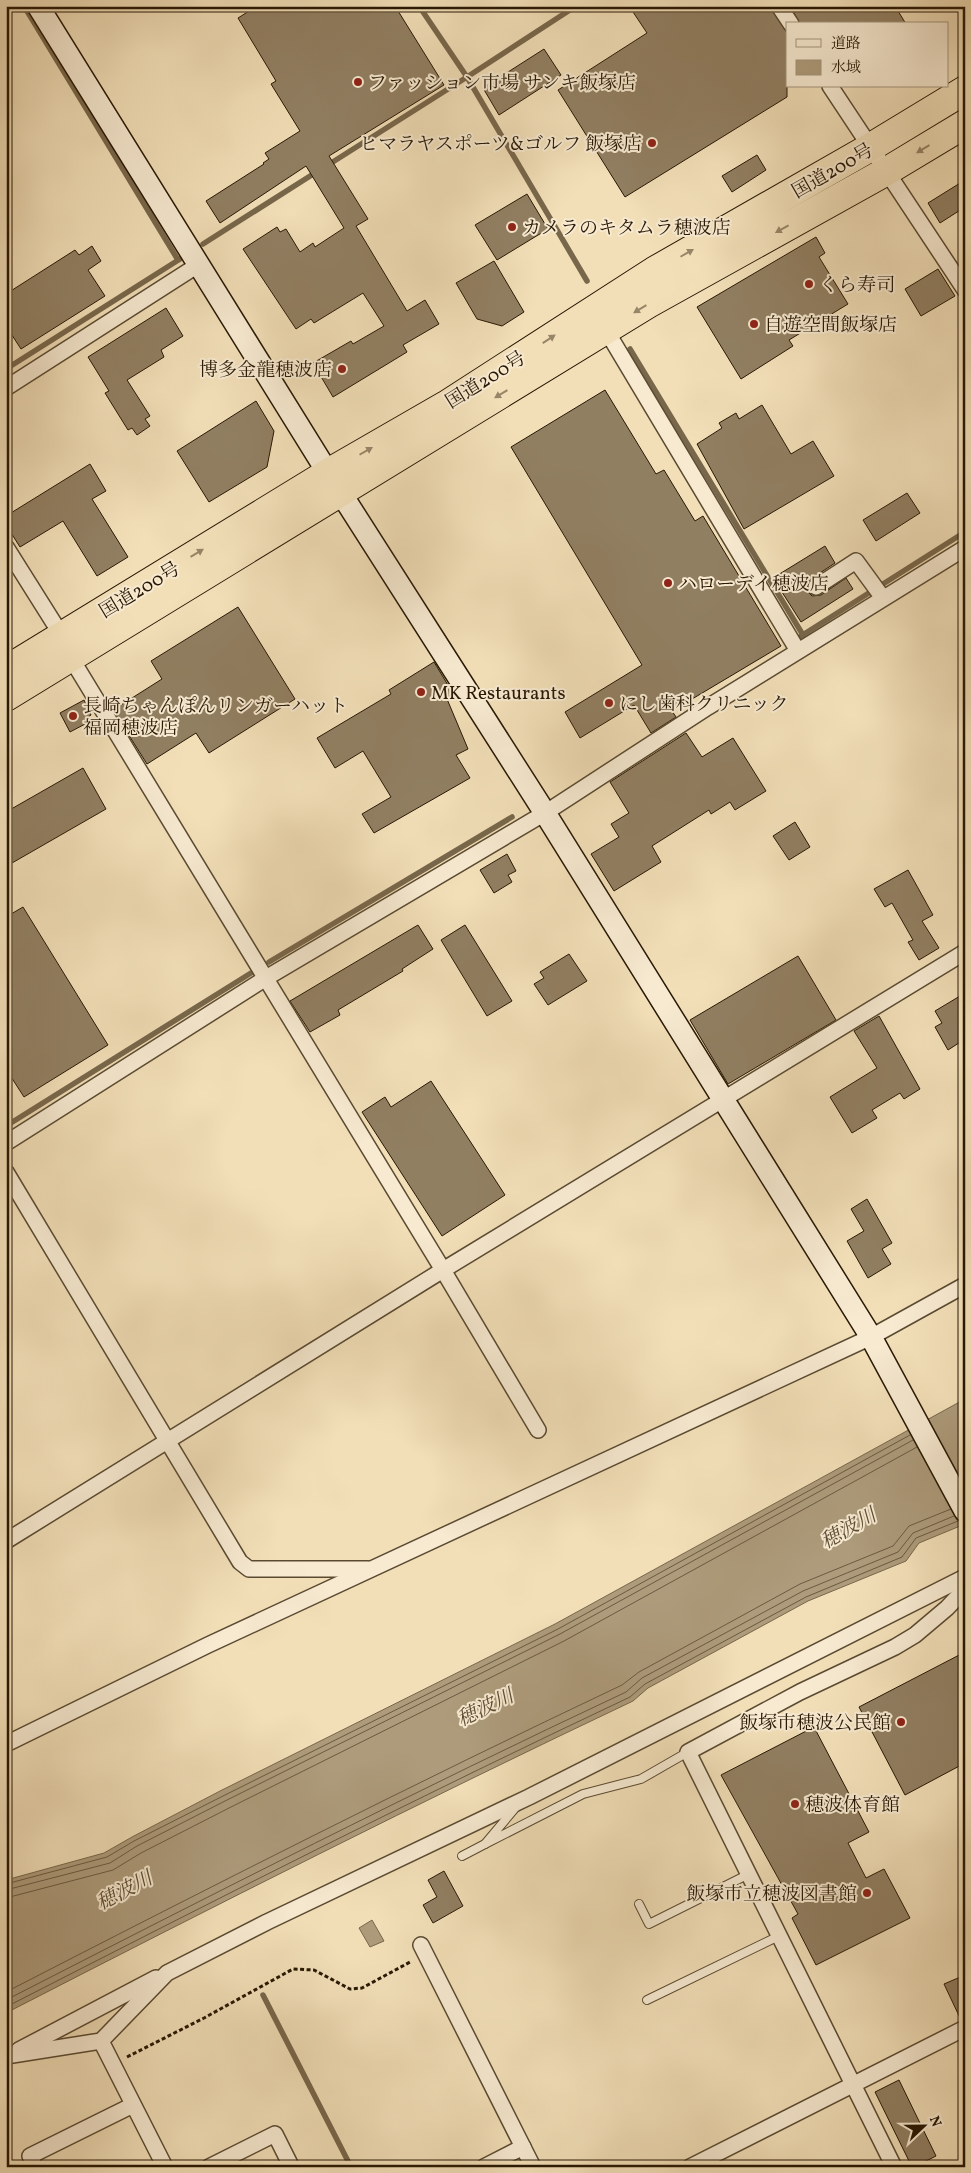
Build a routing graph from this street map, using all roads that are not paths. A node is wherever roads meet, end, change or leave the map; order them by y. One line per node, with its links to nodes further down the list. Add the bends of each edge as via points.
1 (38, 6): 9 (street)
2 (779, 6): 3 (street)
3 (789, 22)
4 (831, 88): 7 (street)
5 (965, 90): 7 (highway, 国道200号)
6 (965, 124): 8 (highway, 国道200号, one-way to 8)
7 (871, 147): 8 (street); 13 (highway, 国道200号, one-way to 7, via 446,405 654,271)
8 (887, 170): 10 (street); 11 (highway, 国道200号, one-way to 11)
9 (198, 265): 12 (street); 13 (street)
10 (965, 290)
11 (606, 330): 13 (highway, 国道200号, one-way to 13); 19 (street)
12 (6, 388)
13 (334, 482): 18 (highway, 国道200号); 22 (street)
14 (6, 547): 18 (street)
15 (965, 548): 17 (street)
16 (816, 587): 17 (street, via 856,561)
17 (877, 591): 19 (street)
18 (66, 647): 20 (highway, 国道200号); 21 (highway, 国道200号); 24 (street)
19 (798, 651): 22 (street)
20 (6, 670)
21 (6, 697)
22 (545, 813): 24 (street); 25 (street)
23 (965, 952): 25 (street)
24 (266, 978): 26 (street); 28 (street)
25 (722, 1098): 28 (street); 30 (street)
26 (6, 1143)
27 (6, 1172): 32 (street)
28 (443, 1270): 31 (street); 32 (street)
29 (965, 1285): 30 (street)
30 (871, 1337): 33 (street); 35 (street)
31 (538, 1430)
32 (168, 1440): 34 (street); 35 (street, via 240,1562 249,1569)
33 (965, 1510)
34 (6, 1541)
35 (372, 1569): 38 (street)
36 (965, 1577): 40 (street)
37 (965, 1589): 39 (street, via 915,1635 895,1647 800,1692)
38 (6, 1744)
39 (688, 1752): 41 (lane, via 641,1779 583,1794); 43 (street)
40 (521, 1801): 41 (lane); 47 (street)
41 (485, 1844): 42 (lane)
42 (462, 1856)
43 (749, 1874): 44 (lane, via 649,1924); 45 (street)
44 (639, 1904)
45 (779, 1936): 48 (lane); 51 (street)
46 (424, 1949): 53 (street)
47 (167, 1972): 50 (street); 50 (street, via 6,2056)
48 (647, 2000)
49 (965, 2028): 51 (street)
50 (101, 2041): 52 (street)
51 (853, 2085): 60 (street); 61 (street)
52 (133, 2105): 55 (street, via 30,2156); 56 (street)
53 (523, 2147): 58 (street); 59 (street)
54 (290, 2164): 57 (street, via 275,2134)
55 (35, 2167)
56 (165, 2167)
57 (209, 2167)
58 (484, 2167)
59 (533, 2167)
60 (690, 2167)
61 (894, 2167)

